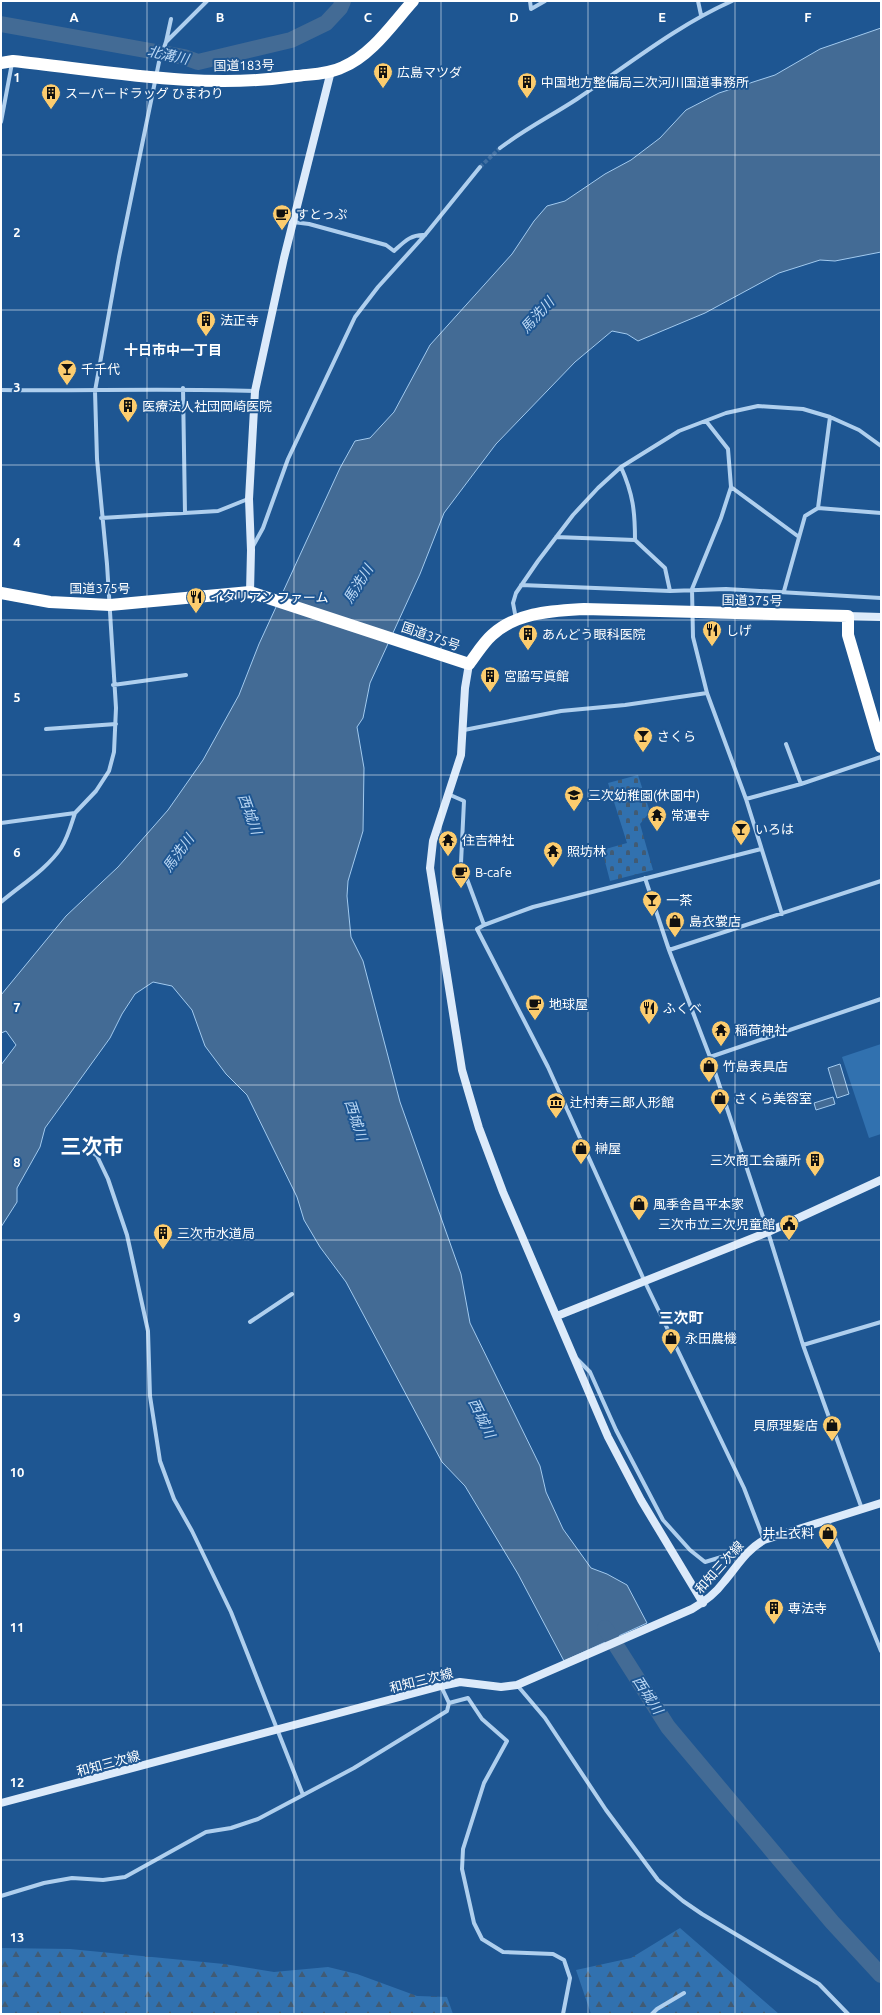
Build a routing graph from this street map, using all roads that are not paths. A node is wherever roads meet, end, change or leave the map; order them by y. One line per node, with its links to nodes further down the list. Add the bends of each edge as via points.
1 (207, 1): 9 (street)
2 (413, 1): 11 (highway, 国道183号, via 357,60)
3 (530, 1): 4 (street, via 531,9)
4 (545, 1)
5 (698, 1): 7 (street)
6 (732, 1): 7 (street)
7 (701, 15): 14 (street, via 577,99 523,130)
8 (170, 19): 9 (street)
9 (166, 42): 12 (street)
10 (7, 62): 12 (highway, 国道183号); 13 (street)
11 (332, 71): 12 (highway, 国道183号, via 268,79); 16 (street)
12 (155, 79): 20 (street, via 118,257)
13 (1, 122)
14 (500, 148)
15 (480, 167): 17 (street)
16 (293, 222): 17 (street, via 386,245 394,251 409,238 418,234); 21 (street)
17 (425, 235): 35 (street, via 401,260 355,317 288,459 264,528)
18 (183, 388): 20 (street); 21 (street); 29 (street)
19 (1, 390): 20 (street)
20 (95, 391): 31 (street)
21 (255, 391): 27 (street)
22 (830, 417): 23 (street, via 803,409 758,406); 24 (street, via 859,430); 28 (street)
23 (706, 421): 25 (street, via 679,431); 26 (street, via 728,449)
24 (881, 446)
25 (621, 467): 32 (street, via 598,488); 34 (street, via 631,489 635,513)
26 (731, 486): 33 (street); 37 (street)
27 (249, 499): 29 (street, via 218,511); 35 (street)
28 (818, 508): 30 (street); 33 (street, via 805,516)
29 (185, 513): 31 (street)
30 (881, 514)
31 (101, 518): 43 (street)
32 (556, 537): 34 (street); 36 (street)
33 (799, 537): 40 (street)
34 (635, 540): 38 (street, via 665,568)
35 (251, 550): 39 (street)
36 (521, 585): 38 (street); 47 (street, via 513,603)
37 (692, 590): 38 (street); 40 (street); 44 (street)
38 (670, 591)
39 (250, 592): 43 (highway, 国道375号); 48 (highway, 国道375号)
40 (784, 592): 42 (street)
41 (1, 593): 43 (highway, 国道375号, via 50,602)
42 (881, 598)
43 (110, 605): 50 (street)
44 (693, 612): 45 (highway, 国道375号); 47 (highway, 国道375号, via 584,609 548,612); 51 (street, via 694,637)
45 (848, 616): 46 (street); 56 (highway, via 848,635)
46 (881, 616)
47 (516, 620): 48 (highway, 国道375号, via 492,635)
48 (469, 664): 54 (street, via 465,688)
49 (186, 675): 50 (street)
50 (113, 686): 52 (street)
51 (707, 693): 54 (street, via 561,712); 60 (street)
52 (116, 724): 53 (street); 61 (street, via 114,752 109,772 96,791)
53 (46, 729)
54 (464, 730): 59 (street, via 461,755)
55 (786, 744): 58 (street)
56 (881, 747)
57 (881, 758): 58 (street)
58 (801, 784): 60 (street)
59 (448, 794): 68 (street, via 464,801 461,863); 77 (street, via 433,841 430,868 462,1070 479,1128 501,1185)
60 (746, 799): 63 (street)
61 (75, 813): 62 (street); 66 (street, via 61,848 48,864)
62 (1, 823)
63 (761, 849): 64 (street); 67 (street)
64 (645, 878): 68 (street, via 533,907); 69 (street)
65 (881, 881): 67 (street)
66 (1, 902)
67 (782, 914): 69 (street)
68 (484, 925): 75 (street, via 477,929 548,1067)
69 (669, 950): 71 (street)
70 (881, 999): 71 (street)
71 (710, 1057): 74 (street)
72 (92, 1152): 92 (street, via 97,1156 108,1179 127,1235 137,1279 148,1330 150,1396 160,1462 174,1500 231,1612)
73 (881, 1180): 74 (street)
74 (768, 1232): 75 (street); 80 (street)
75 (644, 1280): 77 (street); 85 (street, via 744,1488)
76 (292, 1294): 78 (street)
77 (557, 1316): 81 (street)
78 (250, 1322)
79 (881, 1322): 80 (street)
80 (803, 1345): 83 (street)
81 (573, 1355): 86 (street, via 590,1372 616,1430 663,1520 690,1550 705,1562 738,1552); 87 (street, via 608,1437 641,1500)
82 (881, 1503): 83 (street, 和知三次線)
83 (862, 1509): 84 (street, 和知三次線)
84 (828, 1521): 85 (street, 和知三次線); 88 (street)
85 (764, 1540): 86 (street, 和知三次線, via 754,1545)
86 (745, 1555): 87 (street, 和知三次線, via 723,1584)
87 (703, 1603): 89 (street, 和知三次線)
88 (881, 1651)
89 (517, 1685): 90 (street, 和知三次線, via 501,1687 460,1682); 99 (street, via 545,1718 610,1816 658,1880 683,1902 819,1984)
90 (441, 1686): 91 (street); 92 (street, 和知三次線)
91 (449, 1703): 93 (street, via 447,1711 354,1768); 97 (street, via 468,1698 482,1719 506,1741 484,1783 463,1849 462,1869 474,1924 482,1939 504,1952 553,1954 564,1960 570,1978)
92 (279, 1730): 93 (street); 94 (street, 和知三次線)
93 (303, 1795): 95 (street, via 258,1819 231,1828 206,1832 125,1877 103,1880 72,1878 44,1883)
94 (1, 1803)
95 (1, 1896)
96 (684, 1993): 98 (street)
97 (562, 2014)
98 (652, 2014)
99 (848, 2014)

